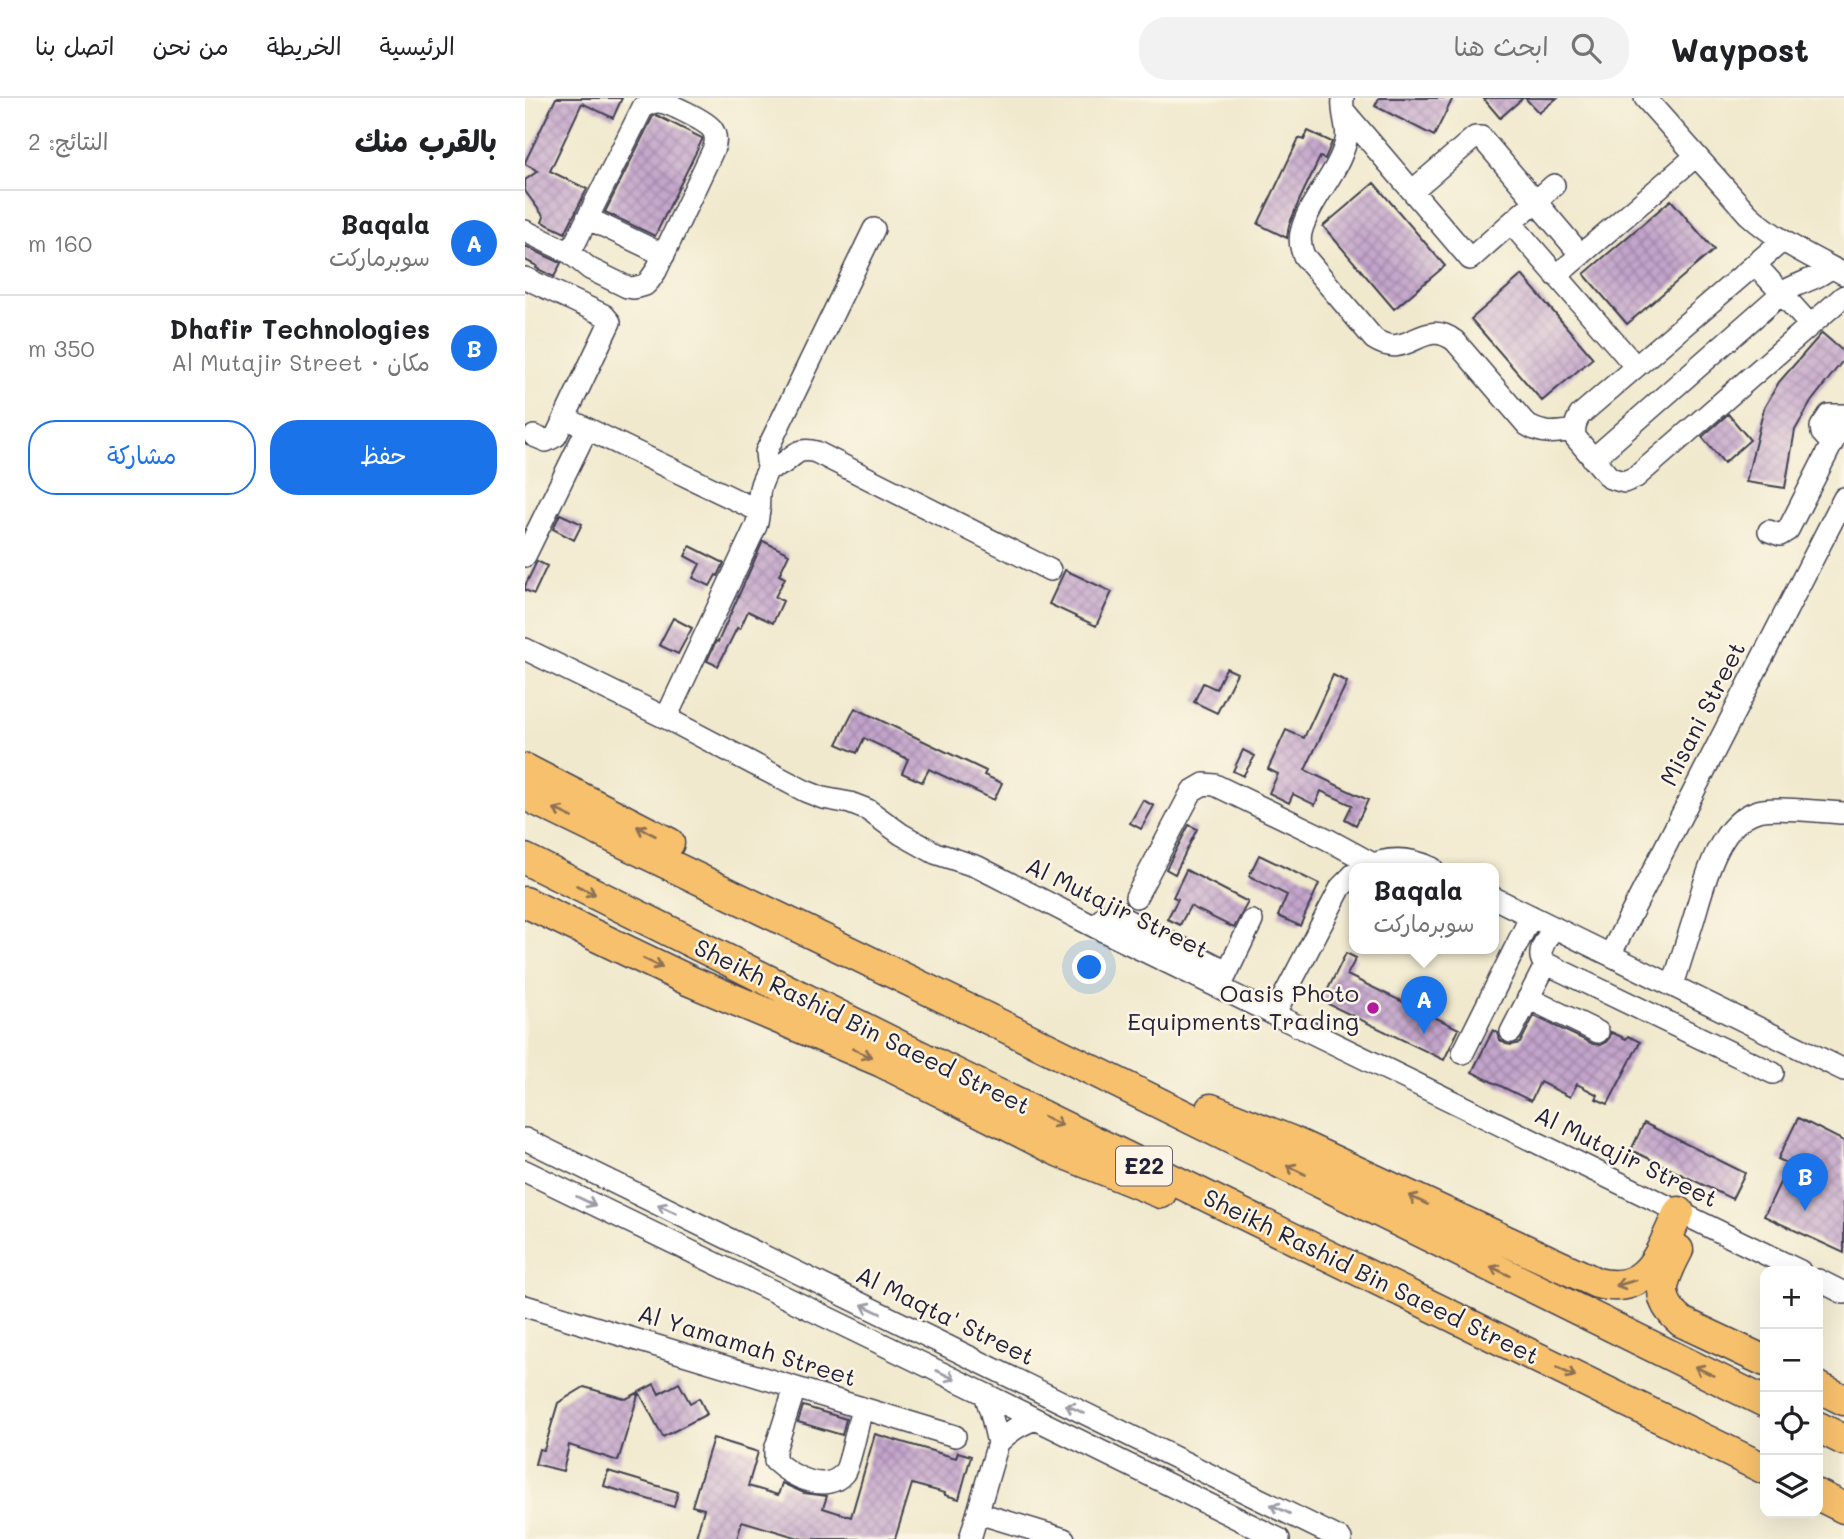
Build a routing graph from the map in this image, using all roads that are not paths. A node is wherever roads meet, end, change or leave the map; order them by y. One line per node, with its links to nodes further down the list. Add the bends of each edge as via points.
1 (1645, 98): 3 (street)
2 (1343, 104): 5 (street); 27 (street, via 1345,142 1301,229 1304,256 1374,339 1397,347 1425,334 1445,335 1527,425 1542,432)
3 (1696, 156): 11 (street, via 1760,226); 14 (street)
4 (1553, 185): 6 (street)
5 (1412, 191): 6 (street, via 1479,136); 8 (street, via 1470,259)
6 (1535, 201): 8 (street); 14 (street)
7 (587, 218): 12 (street); 13 (street); 13 (street, via 640,110 654,102 667,104 709,126 716,140)
8 (1511, 223): 17 (street)
9 (874, 229): 31 (street, via 766,452)
10 (525, 231): 12 (street)
11 (1782, 241): 15 (street); 16 (street)
12 (570, 253): 13 (street, via 590,269 633,288 649,281)
13 (664, 255)
14 (1581, 255): 17 (street)
15 (1755, 264): 19 (street); 22 (street)
16 (1837, 270): 19 (street)
17 (1556, 276): 22 (street)
18 (525, 278): 24 (street, via 607,316 610,322)
19 (1781, 293): 21 (street); 30 (street)
20 (1844, 296): 21 (street)
21 (1810, 325): 30 (street, via 1636,477 1616,481)
22 (1636, 367): 27 (street, via 1580,415)
23 (1844, 415): 29 (street, via 1829,415 1821,427)
24 (565, 418): 26 (street); 28 (street, via 553,439)
25 (1844, 420): 29 (street)
26 (587, 429): 33 (street); 35 (street)
27 (1574, 430): 30 (street)
28 (534, 436)
29 (1832, 444): 34 (street, via 1788,530 1780,535)
30 (1593, 459)
31 (769, 467): 33 (street, via 760,486); 36 (street, via 782,465 801,450 816,452)
32 (1844, 498): 53 (street, Misani Street)
33 (759, 511): 38 (street)
34 (1769, 531)
35 (525, 556)
36 (1050, 570)
37 (525, 649): 38 (street, Al Mutajir Street)
38 (666, 718): 55 (street, Al Mutajir Street, via 805,791 868,810 935,853 978,867 1097,928)
39 (525, 769): 58 (highway, one-way to 39, via 655,835)
40 (525, 795): 58 (highway, E22, one-way to 40)
41 (1844, 813): 56 (street, via 1769,809 1739,821 1709,870)
42 (525, 859): 71 (highway, Sheikh Rashid Bin Saeed Street / E22, one-way to 71)
43 (1364, 863): 47 (street, via 1327,839 1215,785 1204,784 1192,791)
44 (1378, 863): 45 (street, via 1399,859)
45 (1418, 863)
46 (1349, 879): 60 (street)
47 (1136, 897)
48 (1499, 900): 50 (street)
49 (525, 902): 71 (highway, one-way to 71, via 680,976 882,1062 1061,1152 1169,1196)
50 (1531, 916): 52 (street); 65 (street)
51 (1252, 921): 55 (street)
52 (1553, 927): 53 (street); 54 (street, via 1540,952)
53 (1610, 955): 56 (street)
54 (1546, 964): 57 (street); 64 (street)
55 (1223, 979): 60 (street, Al Mutajir Street)
56 (1673, 985): 59 (street)
57 (1528, 998): 62 (street); 63 (street)
58 (963, 1007): 61 (highway, E22)
59 (1718, 1007): 64 (street); 66 (street)
60 (1274, 1015): 70 (street, Al Mutajir Street)
61 (1005, 1027): 70 (highway, one-way to 61, via 1636,1281 1623,1286 1597,1283 1291,1141); 82 (highway, E22, one-way to 61)
62 (1511, 1032)
63 (1598, 1032)
64 (1700, 1046): 67 (street)
65 (1463, 1052)
66 (1844, 1070)
67 (1773, 1073)
68 (525, 1139): 75 (street, Al Maqta' Street, one-way to 68)
69 (525, 1171): 74 (street, one-way to 74)
70 (1686, 1215): 72 (street, Al Mutajir Street); 78 (highway, via 1665,1275 1665,1303 1682,1322)
71 (1272, 1228): 91 (highway, Sheikh Rashid Bin Saeed Street / E22, one-way to 91)
72 (1790, 1266)
73 (1823, 1282): 76 (street)
74 (757, 1284): 75 (street, via 761,1276 772,1274 793,1284); 81 (street, one-way to 81)
75 (820, 1284): 92 (street, Al Maqta' Street, one-way to 75)
76 (1844, 1293)
77 (525, 1306): 79 (street, Al Yamamah Street)
78 (1760, 1360)
79 (795, 1388): 84 (street, Al Yamamah Street); 84 (street, via 775,1461 820,1484 846,1472)
80 (1823, 1390): 83 (highway)
81 (985, 1394): 85 (street); 90 (street)
82 (1760, 1400)
83 (1844, 1400)
84 (862, 1408): 88 (street, Al Yamamah Street)
85 (1035, 1419): 87 (street); 90 (street, via 1017,1426)
86 (1823, 1430): 89 (highway)
87 (1067, 1435): 92 (street, via 1114,1451 1237,1510 1246,1503); 98 (street)
88 (955, 1436)
89 (1844, 1440)
90 (998, 1443): 95 (street)
91 (1760, 1467)
92 (1239, 1489): 99 (street, Al Maqta' Street, one-way to 92)
93 (1823, 1498): 94 (highway)
94 (1844, 1508)
95 (978, 1513): 96 (street); 97 (street)
96 (970, 1539)
97 (1064, 1539)
98 (1279, 1539)
99 (1341, 1539)

